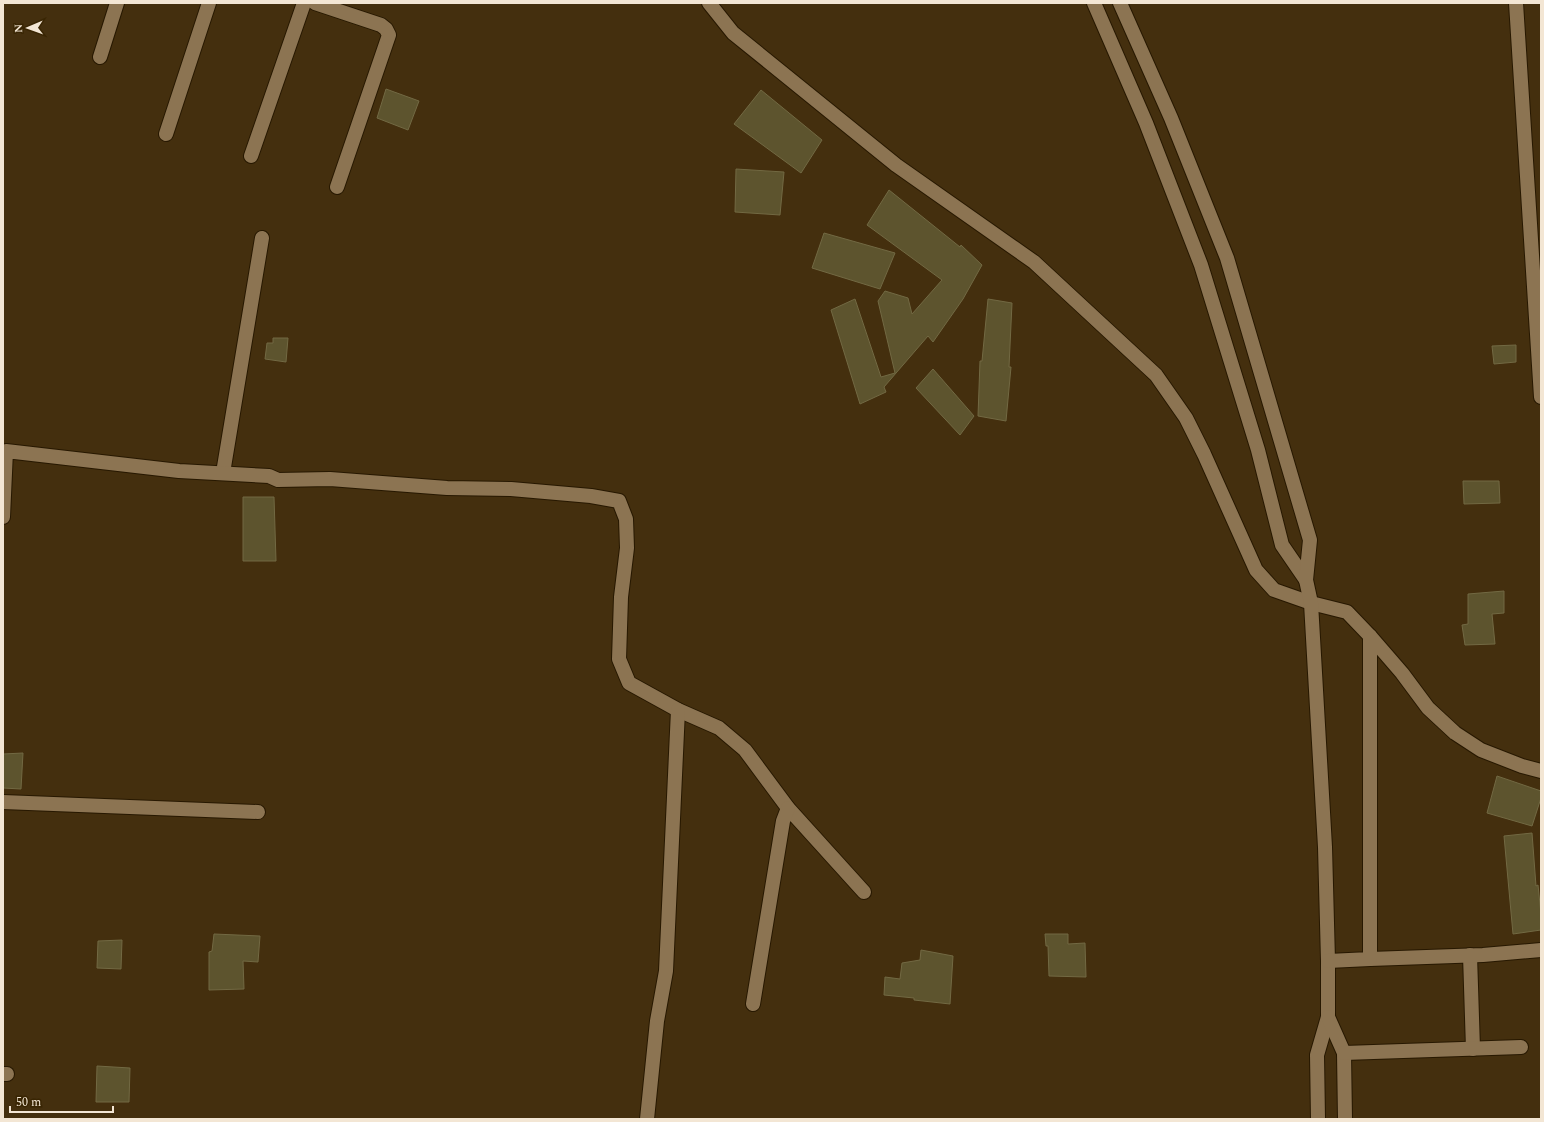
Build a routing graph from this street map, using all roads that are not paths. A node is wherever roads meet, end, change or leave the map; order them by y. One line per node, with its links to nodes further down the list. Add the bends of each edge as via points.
1 (117, 3): 9 (street)
2 (209, 3): 10 (street)
3 (304, 3): 11 (street)
4 (315, 3): 12 (street, via 381,25 389,35)
5 (709, 3): 19 (street, via 733,33 896,165 1034,262 1156,375 1186,418 1256,570 1274,590)
6 (1094, 3): 18 (street, via 1146,123 1201,266 1258,450 1282,545)
7 (1120, 3): 18 (street, via 1171,118 1227,258 1310,540)
8 (1516, 3): 14 (street)
9 (100, 57)
10 (166, 134)
11 (251, 156)
12 (337, 188)
13 (262, 238): 16 (street)
14 (1541, 397)
15 (5, 451): 16 (street, via 179,471); 17 (street)
16 (223, 473): 21 (street, via 269,476 278,480 330,478 447,488 511,489 619,501 626,519 627,548 618,658 630,683)
17 (3, 517)
18 (1306, 580): 19 (street)
19 (1311, 603): 20 (street, via 1347,612); 30 (street, via 1325,847)
20 (1370, 636): 22 (street, via 1428,708 1455,733 1481,750); 29 (street)
21 (678, 710): 24 (street, via 719,728 745,750); 36 (street, via 666,971 657,1021)
22 (1541, 771)
23 (3, 802): 25 (street)
24 (788, 808): 26 (street); 31 (street, via 783,821)
25 (258, 812)
26 (864, 892)
27 (1541, 950): 28 (street)
28 (1470, 955): 29 (street); 34 (street)
29 (1370, 959): 30 (street)
30 (1328, 961): 32 (street)
31 (753, 1004)
32 (1328, 1017): 35 (street); 37 (street, via 1317,1055)
33 (1521, 1047): 34 (street)
34 (1473, 1049): 35 (street)
35 (1344, 1053): 38 (street)
36 (647, 1119)
37 (1318, 1119)
38 (1345, 1119)

